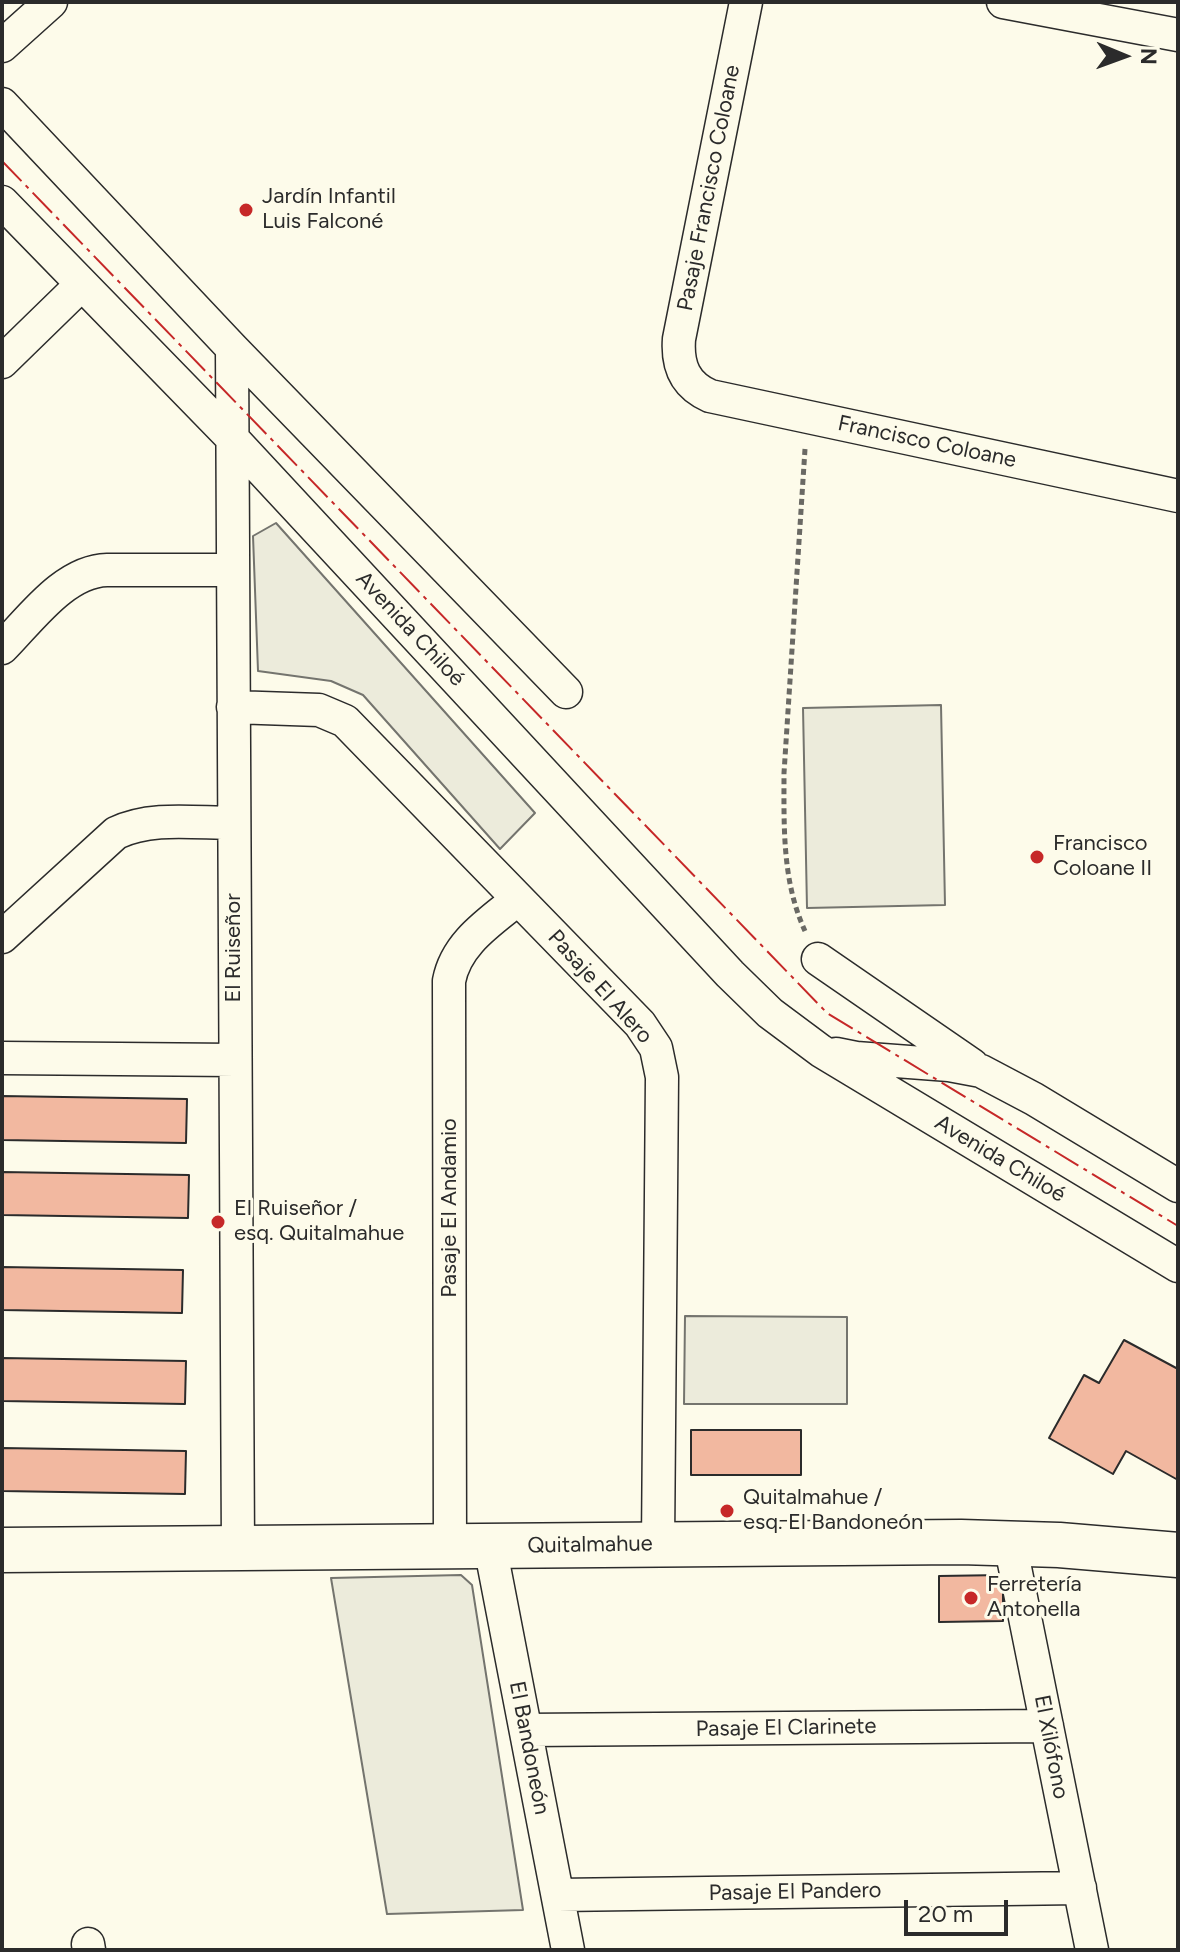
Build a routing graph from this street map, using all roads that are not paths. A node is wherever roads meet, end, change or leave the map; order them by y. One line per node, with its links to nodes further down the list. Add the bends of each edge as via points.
1 (51, 2): 5 (street)
2 (746, 2): 11 (street, Pasaje Francisco Coloane, via 679,339)
3 (1003, 2): 4 (street)
4 (1178, 35)
5 (2, 46)
6 (2, 104): 9 (street)
7 (2, 202): 8 (street, Avenida Chiloé)
8 (81, 285): 10 (street); 12 (street, Avenida Chiloé)
9 (232, 348): 12 (street, El Ruiseñor); 16 (street)
10 (2, 362)
11 (684, 375): 13 (street, Francisco Coloane, via 710,396)
12 (232, 438): 14 (street, El Ruiseñor); 22 (street, Avenida Chiloé, via 730,974)
13 (1178, 496)
14 (232, 570): 15 (street, via 87,573 65,585); 17 (street, El Ruiseñor)
15 (2, 648)
16 (566, 692)
17 (233, 707): 18 (street, El Ruiseñor); 19 (street, Pasaje El Alero, via 319,710 345,721)
18 (233, 823): 20 (street, via 147,823 116,833); 24 (street, El Ruiseñor)
19 (518, 899): 29 (street, Pasaje El Alero, via 640,1024 661,1062); 30 (street, Pasaje El Andamio, via 463,948 449,981)
20 (2, 937)
21 (818, 959): 25 (street)
22 (821, 1051): 25 (street, Avenida Chiloé); 27 (street, Avenida Chiloé)
23 (2, 1058): 24 (street)
24 (235, 1060): 31 (street, El Ruiseñor)
25 (981, 1071): 26 (street, Avenida Chiloé)
26 (1178, 1186)
27 (1178, 1266)
28 (1010, 1543): 29 (street, Quitalmahue); 33 (street, Quitalmahue); 34 (street, El Xilófono)
29 (658, 1544): 30 (street, Quitalmahue)
30 (470, 1546): 31 (street, Quitalmahue); 35 (street, El Bandoneón)
31 (238, 1548): 32 (street, Quitalmahue)
32 (2, 1550)
33 (1178, 1555)
34 (1047, 1726): 35 (street, Pasaje El Clarinete); 36 (street, El Xilófono)
35 (526, 1730): 37 (street, El Bandoneón)
36 (1080, 1888): 37 (street, Pasaje El Pandero); 39 (street, El Xilófono)
37 (558, 1895): 38 (street, El Bandoneón)
38 (568, 1950)
39 (1092, 1950)

